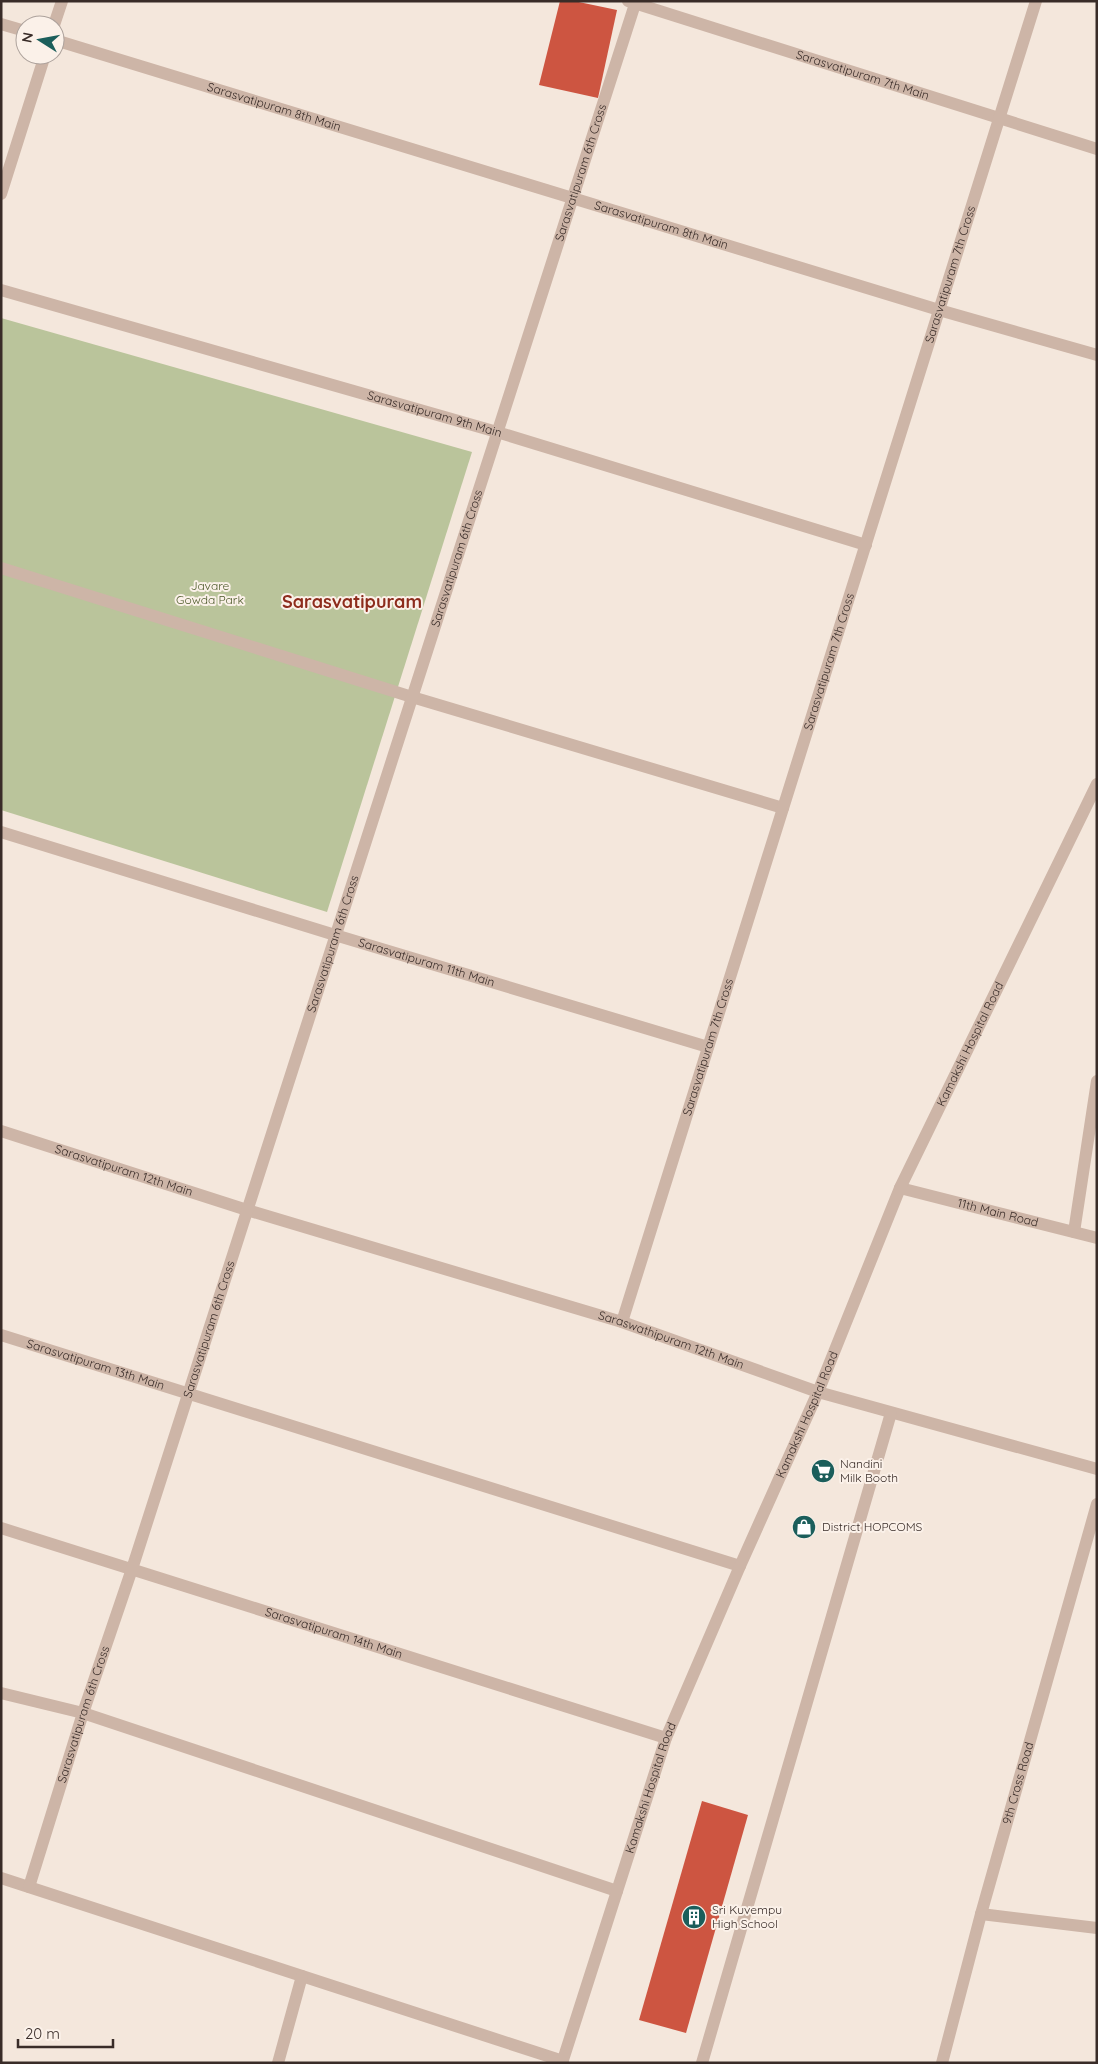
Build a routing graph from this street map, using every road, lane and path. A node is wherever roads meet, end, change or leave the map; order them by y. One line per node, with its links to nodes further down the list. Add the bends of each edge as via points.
1 (62, 1): 4 (street)
2 (1036, 1): 9 (street, Sarasvatipuram 7th Cross)
3 (633, 2): 9 (street, Sarasvatipuram 7th Main); 12 (street, Sarasvatipuram 6th Cross)
4 (57, 15)
5 (1, 24): 6 (street)
6 (15, 28)
7 (65, 43): 12 (street, Sarasvatipuram 8th Main)
8 (42, 65): 11 (street)
9 (999, 119): 10 (street, Sarasvatipuram 7th Main); 14 (street, Sarasvatipuram 7th Cross)
10 (1097, 149)
11 (1, 194)
12 (573, 198): 14 (street, Sarasvatipuram 8th Main); 16 (street, Sarasvatipuram 6th Cross)
13 (1, 290): 16 (street, Sarasvatipuram 9th Main)
14 (939, 310): 15 (street, Sarasvatipuram 8th Main); 17 (street, Sarasvatipuram 7th Cross)
15 (1097, 355)
16 (497, 432): 17 (street, Sarasvatipuram 9th Main); 19 (street, Sarasvatipuram 6th Cross)
17 (866, 545): 21 (street, Sarasvatipuram 7th Cross)
18 (1, 568): 19 (street)
19 (412, 697): 21 (street); 23 (street, Sarasvatipuram 6th Cross)
20 (1097, 784): 27 (street, Kamakshi Hospital Road)
21 (783, 808): 24 (street, Sarasvatipuram 7th Cross)
22 (1, 832): 23 (street, Sarasvatipuram 11th Main)
23 (335, 936): 24 (street, Sarasvatipuram 11th Main); 28 (street, Sarasvatipuram 6th Cross)
24 (708, 1047): 31 (street, Sarasvatipuram 7th Cross)
25 (1097, 1081): 29 (street)
26 (1, 1131): 28 (street, Sarasvatipuram 12th Main)
27 (900, 1188): 29 (street, 11th Main Road); 34 (street, Kamakshi Hospital Road)
28 (247, 1210): 31 (street, Saraswathipuram 12th Main); 33 (street, Sarasvatipuram 6th Cross)
29 (1074, 1232): 30 (street, 11th Main Road)
30 (1097, 1238)
31 (622, 1322): 34 (street, Saraswathipuram 12th Main)
32 (1, 1335): 33 (street, Sarasvatipuram 13th Main)
33 (188, 1392): 39 (street, Sarasvatipuram 13th Main); 40 (street, Sarasvatipuram 6th Cross)
34 (818, 1392): 35 (street, Saraswathipuram 12th Main); 39 (street, Kamakshi Hospital Road)
35 (891, 1412): 36 (street, Saraswathipuram 12th Main); 52 (street)
36 (1097, 1469)
37 (1097, 1504): 47 (street, 9th Cross Road)
38 (1, 1528): 40 (street, Sarasvatipuram 14th Main)
39 (740, 1566): 43 (street, Kamakshi Hospital Road)
40 (132, 1569): 42 (street, Sarasvatipuram 6th Cross); 43 (street, Sarasvatipuram 14th Main)
41 (1, 1693): 42 (street)
42 (82, 1713): 45 (street, Sarasvatipuram 6th Cross); 46 (street)
43 (666, 1738): 46 (street, Kamakshi Hospital Road)
44 (1, 1878): 45 (street)
45 (29, 1887): 49 (street)
46 (617, 1891): 50 (street, Kamakshi Hospital Road)
47 (981, 1914): 48 (street); 53 (street, 9th Cross Road)
48 (1097, 1928)
49 (302, 1976): 50 (street); 51 (street)
50 (562, 2062)
51 (278, 2063)
52 (702, 2063)
53 (942, 2063)

